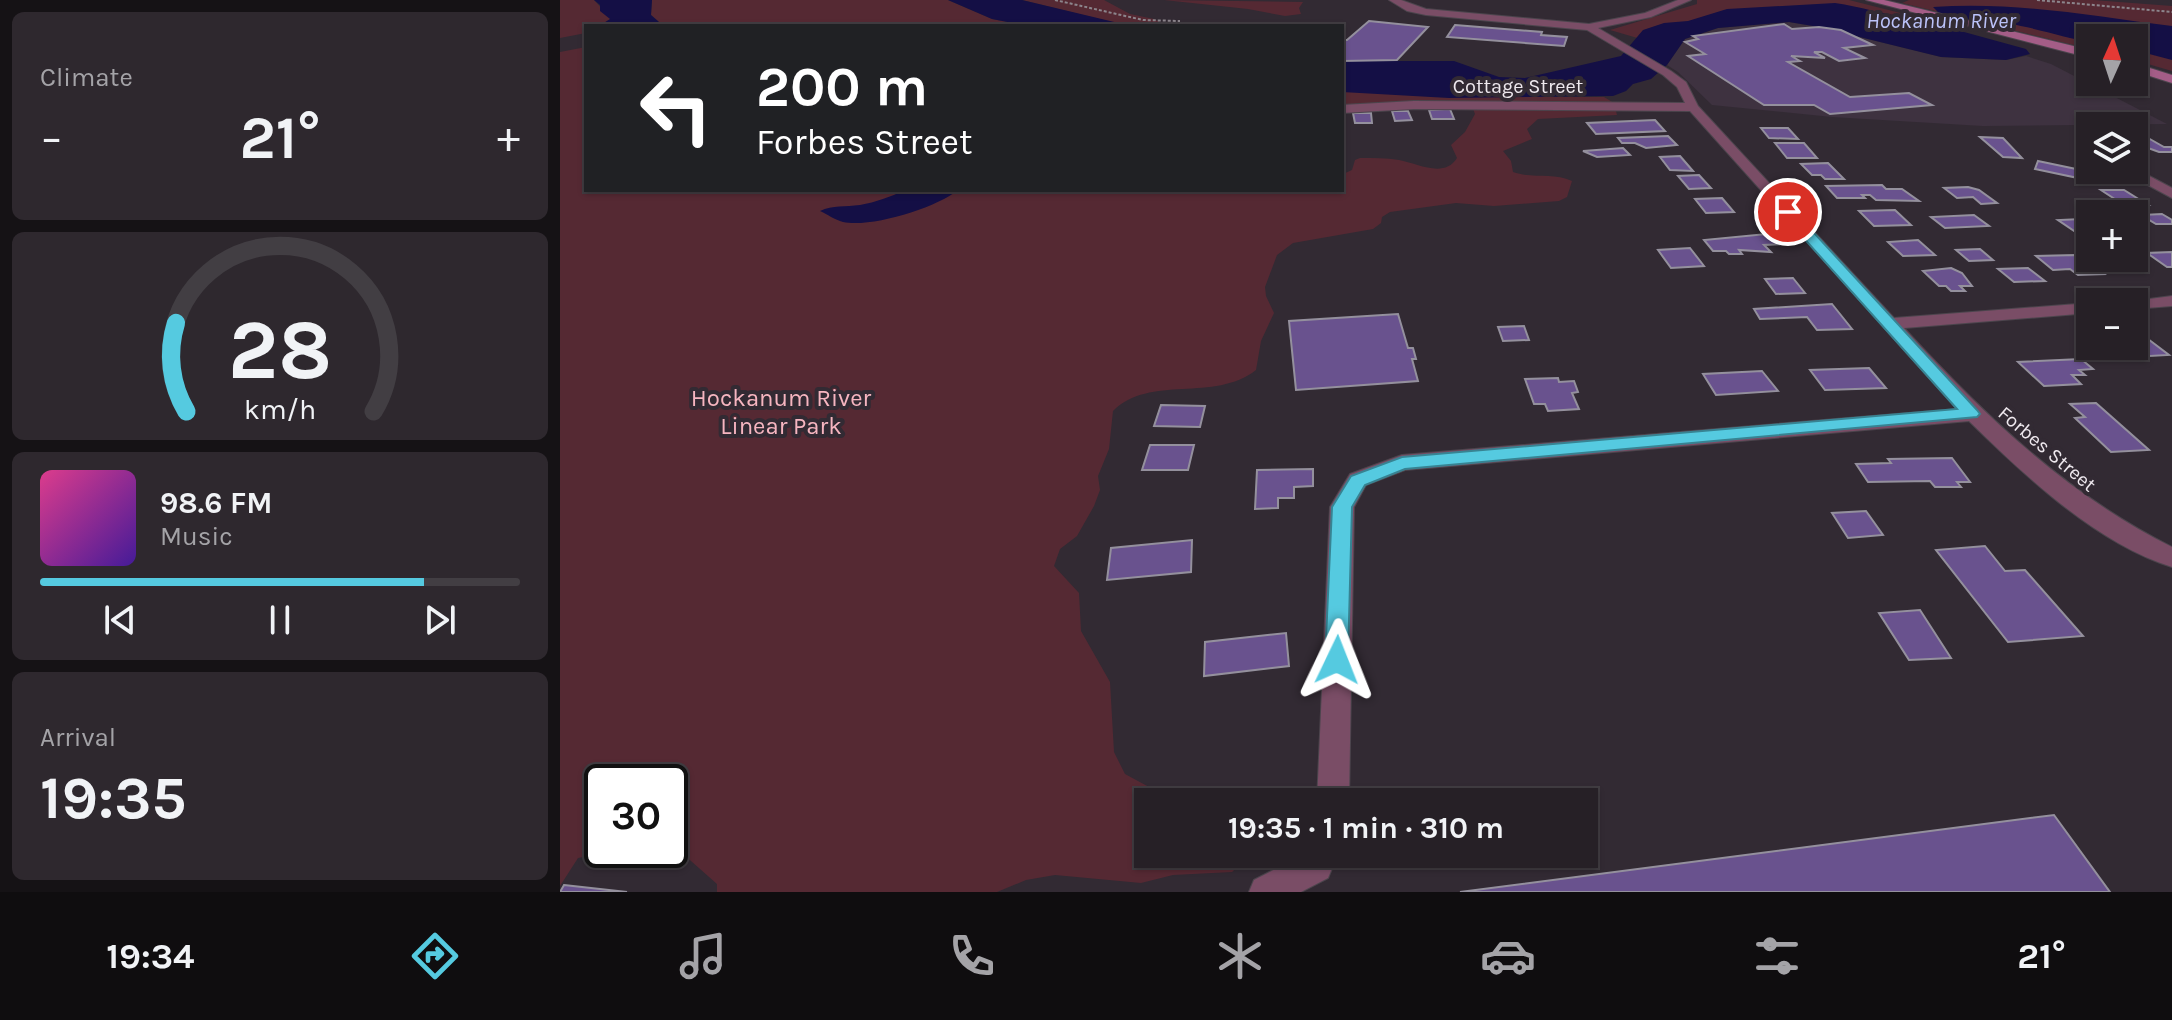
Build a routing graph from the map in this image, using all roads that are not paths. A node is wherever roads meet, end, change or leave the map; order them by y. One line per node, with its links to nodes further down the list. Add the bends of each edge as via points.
1 (1394, 0): 4 (street, Forbes Street, via 1426,12)
2 (1686, 0): 4 (street, via 1648,15)
3 (1871, 0): 5 (main road)
4 (1589, 27): 8 (street, Forbes Street, via 1682,85)
5 (2076, 50)
6 (2148, 71): 7 (main road)
7 (2172, 79)
8 (1693, 107): 9 (street, Cottage Street); 15 (street, Forbes Street)
9 (1344, 109)
10 (2148, 181): 11 (street)
11 (2172, 194)
12 (2172, 301): 13 (street)
13 (2148, 303)
14 (2076, 309): 15 (street)
15 (1890, 324): 16 (street, Forbes Street)
16 (1971, 414): 17 (street, Forbes Street, via 2070,501); 18 (street, via 1402,463 1358,480 1342,507)
17 (2172, 558)
18 (1333, 788)
19 (1312, 868): 20 (street)
20 (1266, 892)

